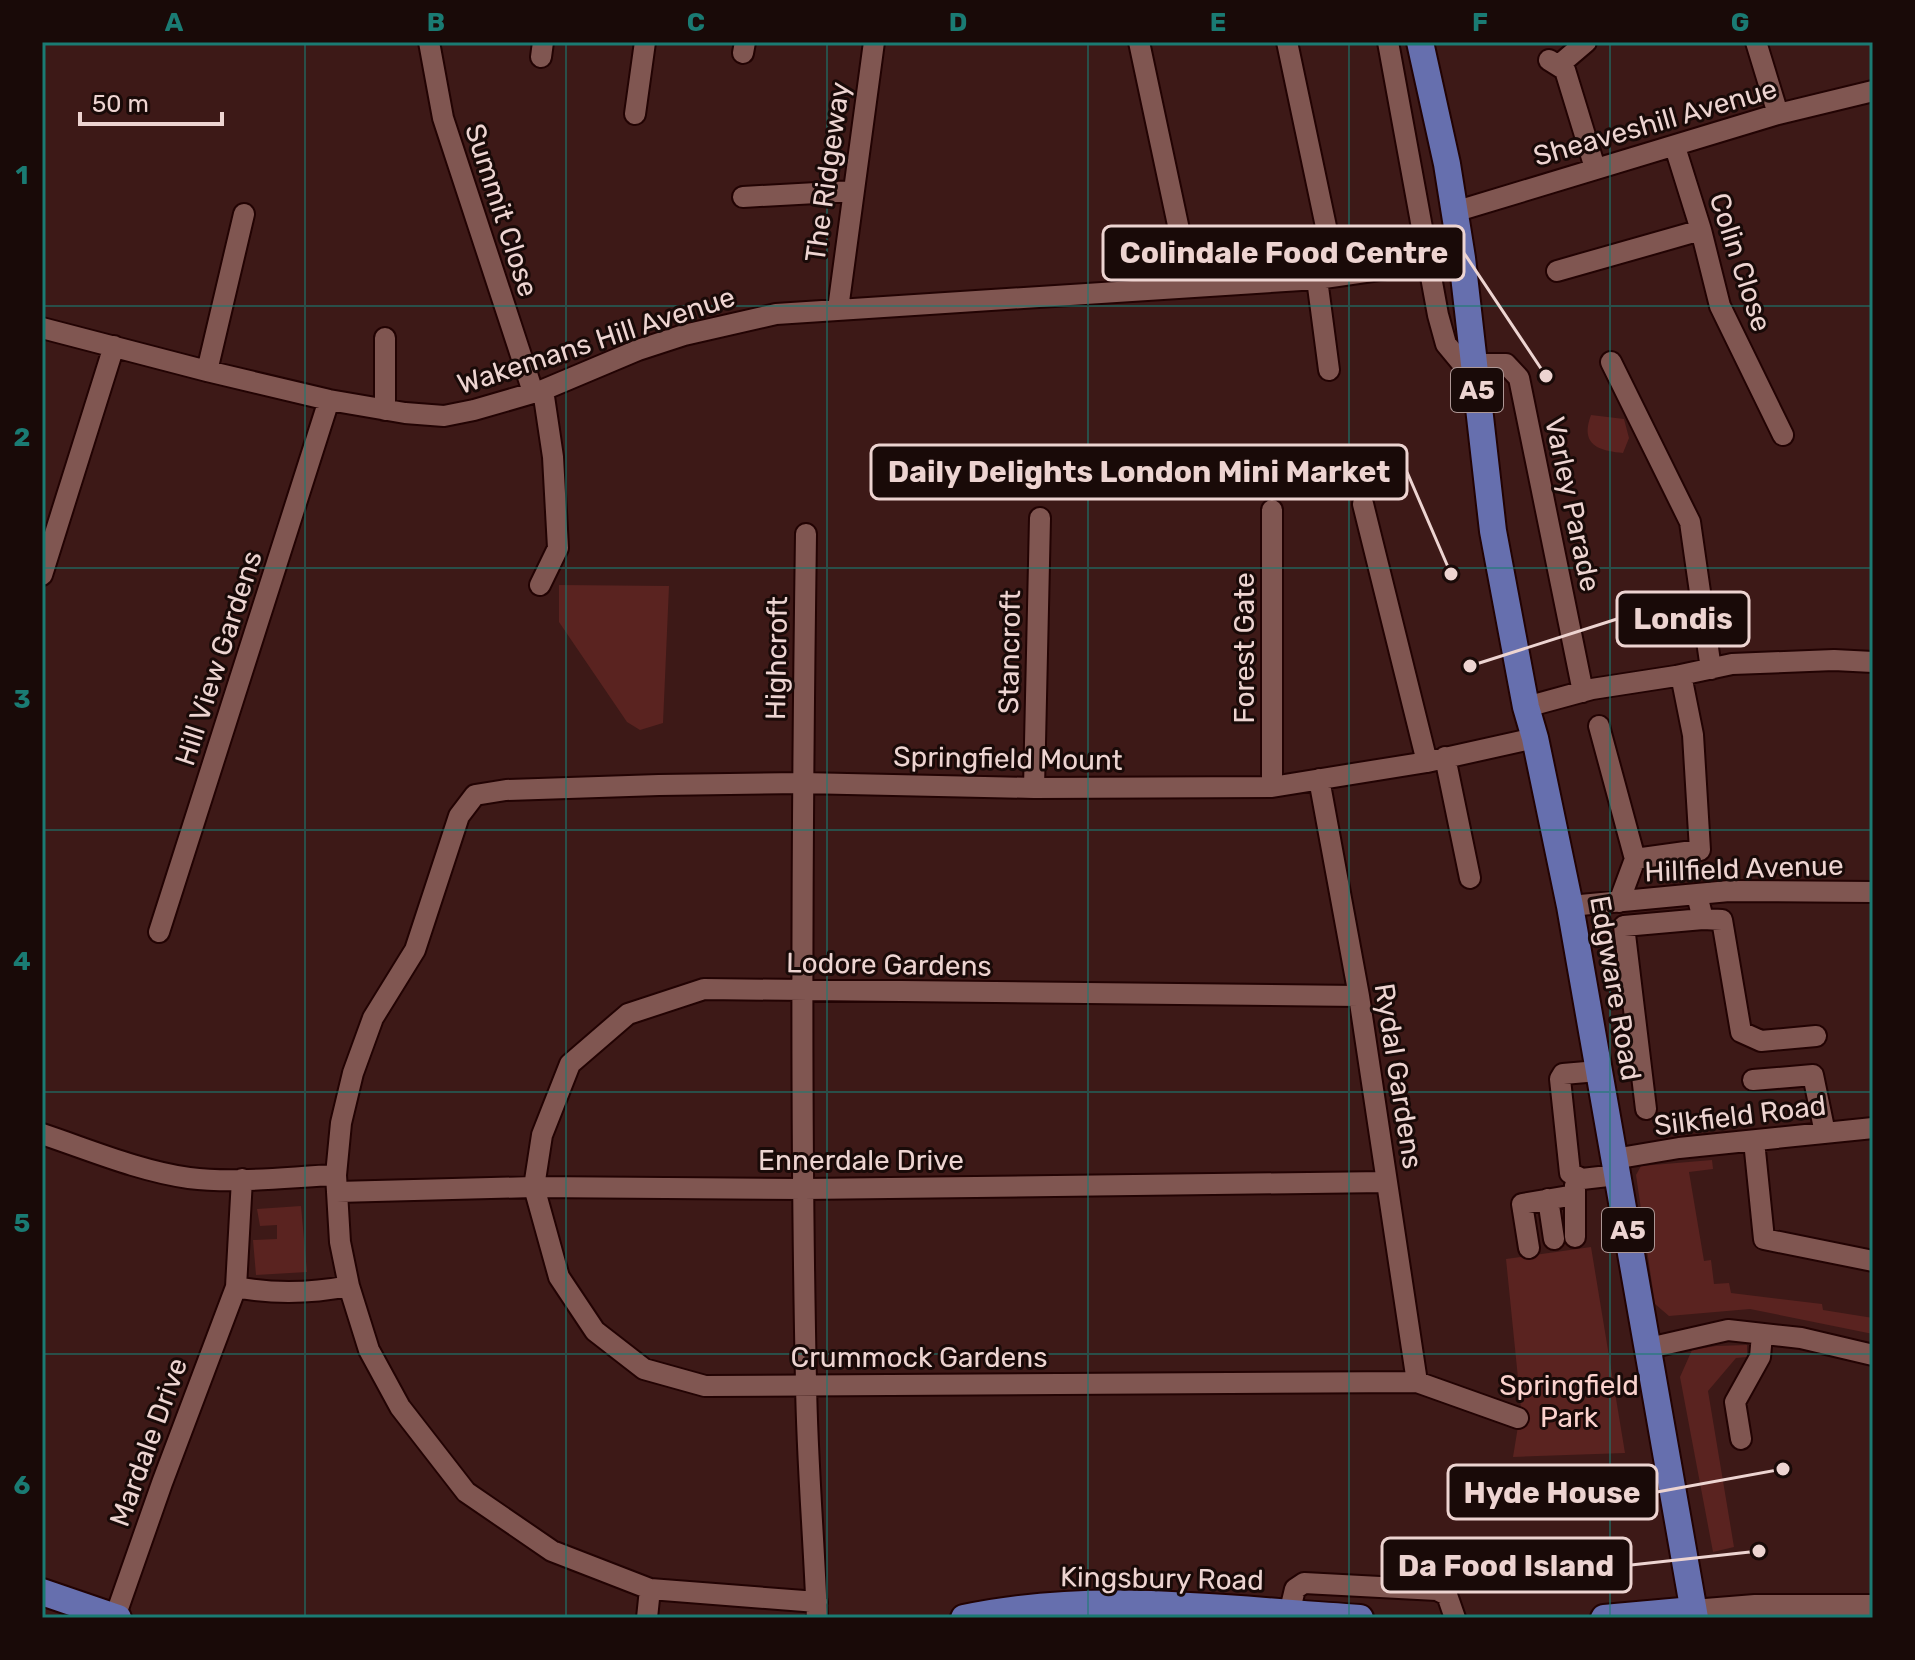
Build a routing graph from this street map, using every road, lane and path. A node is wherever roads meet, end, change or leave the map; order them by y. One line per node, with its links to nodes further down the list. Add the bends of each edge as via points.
1 (429, 42): 33 (street, Summit Close, via 443,118)
2 (645, 42): 11 (street)
3 (874, 42): 15 (street, The Ridgeway)
4 (1139, 42): 24 (street)
5 (1287, 42): 23 (street)
6 (1388, 42): 21 (street)
7 (1420, 42): 17 (main road, Edgware Road / A5)
8 (1586, 42): 14 (street, via 1554,62 1565,70)
9 (1756, 42): 12 (street)
10 (1873, 91): 12 (street, Sheaveshill Avenue)
11 (635, 114)
12 (1778, 114): 13 (street, Sheaveshill Avenue)
13 (1675, 147): 14 (street, Sheaveshill Avenue); 19 (street, Colin Close)
14 (1595, 168): 17 (street, Sheaveshill Avenue)
15 (853, 191): 16 (street); 25 (street, The Ridgeway)
16 (743, 197)
17 (1454, 212): 20 (main road, Edgware Road / A5)
18 (244, 214): 31 (street)
19 (1701, 230): 22 (street); 36 (street, Colin Close, via 1720,306)
20 (1462, 258): 21 (street, Wakemans Hill Avenue); 32 (main road, Edgware Road / A5)
21 (1430, 264): 23 (street, Wakemans Hill Avenue); 32 (street, via 1446,344)
22 (1557, 271)
23 (1327, 276): 24 (street, Wakemans Hill Avenue); 30 (street)
24 (1191, 286): 25 (street, Wakemans Hill Avenue)
25 (838, 309): 33 (street, Wakemans Hill Avenue, via 776,314 684,335)
26 (42, 328): 28 (street, Wakemans Hill Avenue)
27 (385, 338): 35 (street)
28 (114, 346): 31 (street, Wakemans Hill Avenue); 41 (street)
29 (1611, 362): 44 (street, via 1690,522)
30 (1329, 370)
31 (207, 371): 34 (street, Wakemans Hill Avenue)
32 (1474, 371): 46 (street, Varley Parade, via 1506,364 1519,378); 47 (main road, Edgware Road / A5, via 1493,531)
33 (538, 391): 35 (street, Wakemans Hill Avenue, via 444,416); 42 (street, Summit Close, via 553,457 558,548)
34 (329, 400): 35 (street, Wakemans Hill Avenue); 62 (street, Hill View Gardens)
35 (385, 410)
36 (1783, 435)
37 (1363, 504): 50 (street)
38 (1272, 510): 53 (street, Forest Gate)
39 (1040, 518): 54 (street, Stancroft)
40 (806, 534): 52 (street, Highcroft)
41 (42, 575)
42 (540, 585)
43 (1873, 662): 44 (street, via 1732,664)
44 (1711, 669): 45 (street)
45 (1681, 675): 46 (street); 55 (street, via 1693,735 1700,850)
46 (1583, 692): 47 (street)
47 (1526, 707): 49 (main road, Edgware Road / A5)
48 (1599, 726): 55 (street)
49 (1535, 738): 50 (street, Springfield Mount); 60 (main road, Edgware Road / A5)
50 (1436, 759): 51 (street, Springfield Mount); 56 (street)
51 (1319, 779): 53 (street, Springfield Mount); 64 (street, Rydal Gardens)
52 (802, 783): 54 (street, Springfield Mount); 63 (street, Highcroft); 76 (street, Springfield Mount, via 475,795 459,816 415,950 373,1018 363,1045 341,1123)
53 (1272, 787): 54 (street, Springfield Mount)
54 (1034, 788)
55 (1635, 859): 59 (street)
56 (1470, 878)
57 (1873, 892): 58 (street, Hillfield Avenue)
58 (1697, 895): 59 (street, Hillfield Avenue); 61 (street)
59 (1619, 902): 60 (street, Hillfield Avenue)
60 (1570, 906): 66 (main road, Edgware Road / A5)
61 (1703, 919): 65 (street, via 1722,920 1741,1032 1761,1041); 68 (street, via 1624,926)
62 (159, 932)
63 (804, 992): 64 (street, Lodore Gardens); 78 (street, Lodore Gardens, via 704,989 628,1014 570,1064 542,1135); 79 (street, Highcroft)
64 (1359, 996): 75 (street, Rydal Gardens)
65 (1816, 1036)
66 (1598, 1071): 73 (main road, Edgware Road / A5); 77 (street, via 1563,1074 1560,1079)
67 (1753, 1080): 70 (street, via 1813,1075)
68 (1646, 1109)
69 (1873, 1128): 70 (street, Silkfield Road)
70 (1825, 1133): 72 (street, Silkfield Road)
71 (42, 1134): 74 (street, Ennerdale Drive, via 190,1178)
72 (1754, 1141): 73 (street, Silkfield Road); 84 (street, via 1764,1239)
73 (1616, 1167): 77 (street, Silkfield Road); 88 (main road, Edgware Road / A5)
74 (242, 1179): 76 (street, Ennerdale Drive); 86 (street, Mardale Drive)
75 (1386, 1182): 79 (street, Ennerdale Drive); 90 (street, Rydal Gardens)
76 (336, 1184): 78 (street, Ennerdale Drive); 85 (street)
77 (1575, 1186): 80 (street, Silkfield Road); 81 (street)
78 (534, 1187): 79 (street, Ennerdale Drive); 91 (street, Crummock Gardens, via 559,1277 595,1331 644,1369 705,1386)
79 (804, 1189): 91 (street, Highcroft)
80 (1548, 1199): 82 (street); 83 (street, via 1522,1204)
81 (1575, 1237)
82 (1554, 1239)
83 (1529, 1248)
84 (1873, 1261)
85 (349, 1286): 86 (street, via 326,1291); 94 (street, via 369,1350 400,1407 466,1492 552,1551)
86 (236, 1287): 101 (street, Mardale Drive)
87 (1762, 1335): 88 (street, via 1728,1330); 89 (street); 93 (street, via 1760,1357 1735,1402)
88 (1649, 1348): 100 (main road, Edgware Road / A5)
89 (1873, 1355)
90 (1417, 1382): 91 (street, Crummock Gardens); 92 (street, Crummock Gardens)
91 (806, 1385): 97 (street, Highcroft)
92 (1518, 1418)
93 (1741, 1439)
94 (650, 1589): 97 (street); 102 (street)
95 (42, 1592): 101 (main road)
96 (1873, 1605): 100 (street, via 1755,1605)
97 (817, 1610)
98 (1225, 1614): 99 (main road, Kingsbury Road); 103 (main road, Kingsbury Road, via 1099,1603)
99 (1289, 1614): 104 (main road, Kingsbury Road); 105 (street, via 1295,1589 1304,1583 1437,1590 1447,1595)
100 (1694, 1614): 106 (main road)
101 (116, 1617)
102 (647, 1618)
103 (964, 1618)
104 (1360, 1618)
105 (1455, 1618)
106 (1604, 1618)

